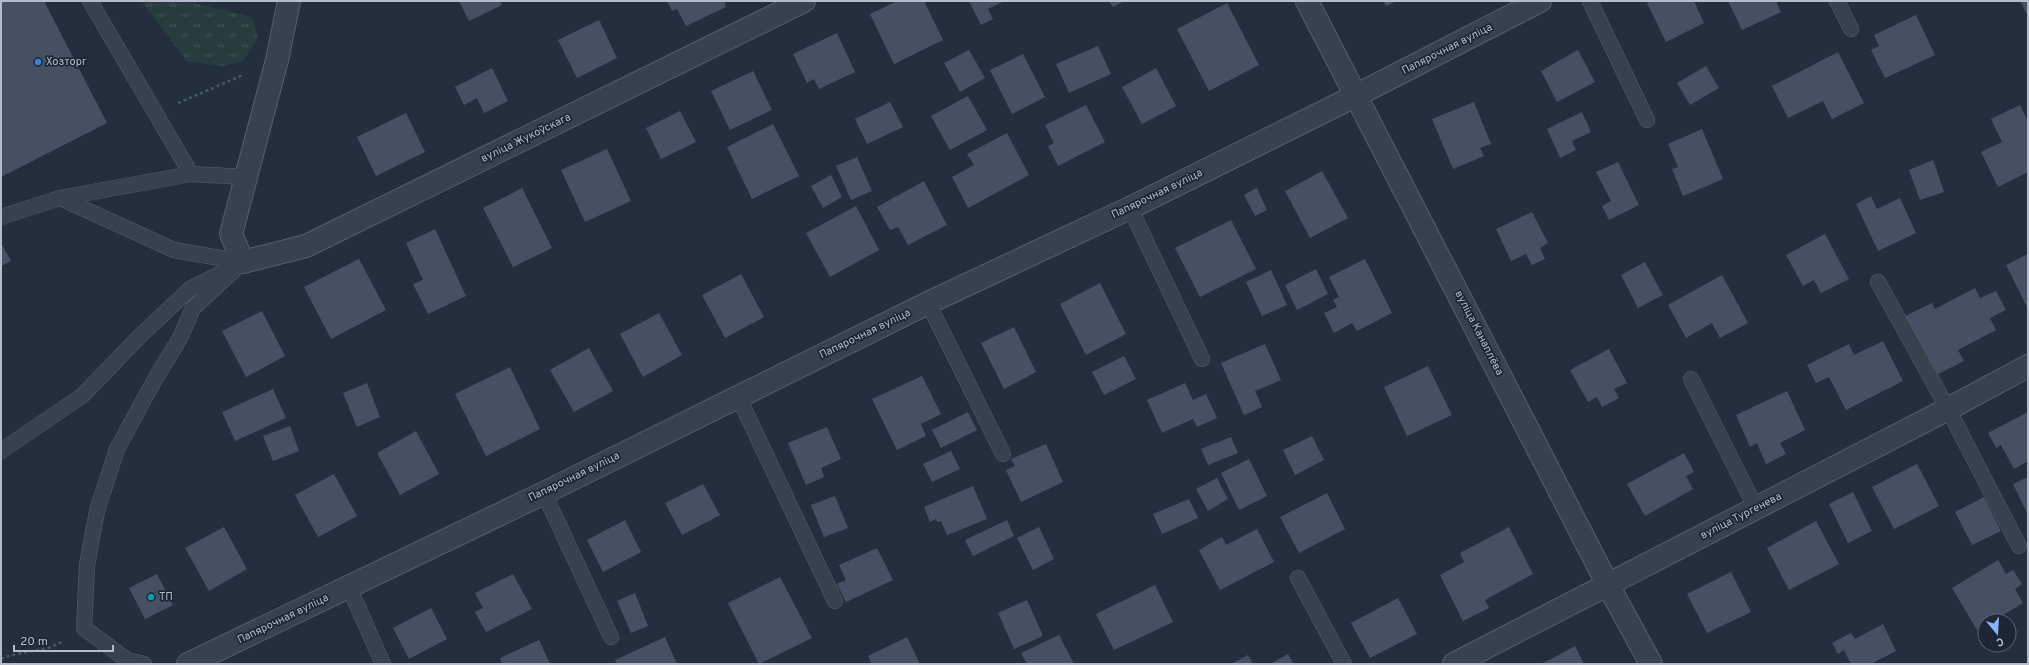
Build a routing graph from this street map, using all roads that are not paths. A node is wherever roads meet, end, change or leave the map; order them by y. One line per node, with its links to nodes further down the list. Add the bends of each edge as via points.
1 (90, 1): 11 (lane)
2 (289, 1): 12 (street, via 277,60)
3 (804, 1): 16 (street, вуліца Жукоўскага, via 306,246)
4 (1307, 1): 9 (street, вуліца Канаплёва)
5 (1540, 1): 9 (street, Папярочная вуліца)
6 (1590, 1): 10 (lane)
7 (1837, 1): 8 (lane)
8 (1852, 30)
9 (1357, 96): 14 (street, Папярочная вуліца); 30 (street, вуліца Канаплёва)
10 (1647, 120)
11 (191, 174): 12 (lane); 13 (lane)
12 (247, 177): 16 (street, via 231,234)
13 (60, 198): 15 (lane); 16 (lane, via 174,250)
14 (1130, 208): 18 (street, Папярочная вуліца); 19 (lane)
15 (1, 217)
16 (243, 262): 24 (lane, via 190,289 82,396); 34 (lane, via 193,308 180,338 118,449 97,511 87,565 84,628 127,660)
17 (1878, 282): 23 (lane)
18 (928, 303): 22 (street, Папярочная вуліца); 25 (lane)
19 (1202, 359)
20 (2028, 366): 23 (street, вуліца Тургенева)
21 (1691, 379): 27 (lane)
22 (738, 396): 26 (street, Папярочная вуліца); 32 (lane)
23 (1948, 409): 27 (street, вуліца Тургенева); 28 (lane)
24 (1, 450)
25 (1003, 454)
26 (544, 493): 31 (street, Папярочная вуліца); 33 (lane)
27 (1756, 508): 30 (street, вуліца Тургенева)
28 (2019, 546)
29 (1298, 578): 37 (lane)
30 (1608, 585): 38 (street, вуліца Тургенева); 39 (street, вуліца Канаплёва)
31 (349, 587): 35 (street, Папярочная вуліца); 36 (lane)
32 (835, 601)
33 (611, 637)
34 (144, 664)
35 (188, 664)
36 (383, 664)
37 (1344, 664)
38 (1454, 664)
39 (1651, 664)

